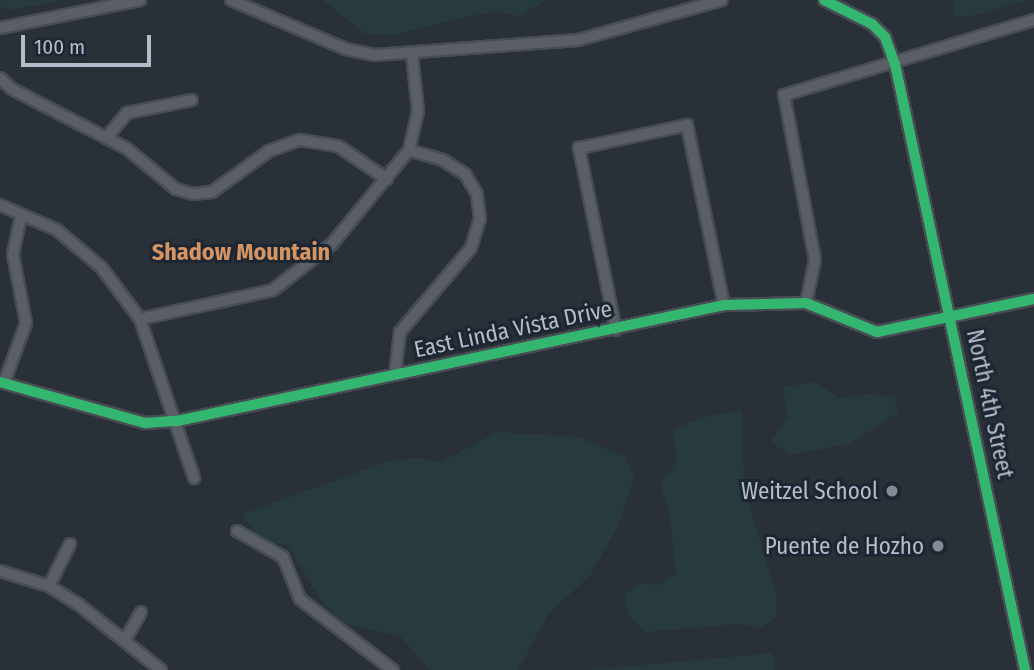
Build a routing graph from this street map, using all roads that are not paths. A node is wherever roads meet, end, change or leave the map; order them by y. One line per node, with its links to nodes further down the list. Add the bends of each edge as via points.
1 (140, 0): 6 (street)
2 (231, 0): 7 (street, via 346,49)
3 (722, 0): 7 (street, via 578,40)
4 (824, 0): 8 (street, North 4th Street, via 872,24 885,37)
5 (1034, 20): 8 (street)
6 (0, 28)
7 (412, 54): 12 (street, via 418,111)
8 (895, 64): 17 (street, via 784,95 815,260); 19 (street, North 4th Street)
9 (0, 78): 11 (street, via 12,89)
10 (192, 100): 11 (street, via 127,113)
11 (107, 138): 13 (street, via 176,189 193,194 212,192 269,151 300,140 338,146)
12 (409, 150): 13 (street); 22 (street, via 443,160 465,174 477,194 480,219 471,248 400,332)
13 (387, 179): 20 (street, via 332,244 286,284)
14 (0, 205): 15 (street)
15 (21, 215): 20 (street, via 57,230 101,267); 23 (street, via 13,254 26,323)
16 (1034, 299): 19 (street, East Linda Vista Drive)
17 (806, 303): 18 (street, East Linda Vista Drive); 19 (street, East Linda Vista Drive, via 877,332)
18 (724, 305): 21 (street, East Linda Vista Drive); 21 (street, via 687,125 579,148)
19 (950, 317): 34 (street, North 4th Street)
20 (140, 319): 24 (street)
21 (616, 330): 22 (street, East Linda Vista Drive)
22 (395, 375): 24 (street, East Linda Vista Drive)
23 (2, 383): 24 (street, East Linda Vista Drive, via 145,423)
24 (177, 421): 25 (street)
25 (194, 478)
26 (237, 531): 33 (street, via 283,557 300,599)
27 (70, 544): 29 (street)
28 (0, 571): 29 (street)
29 (49, 586): 31 (street)
30 (141, 612): 31 (street)
31 (125, 640): 32 (street)
32 (161, 670)
33 (393, 670)
34 (1025, 670)

